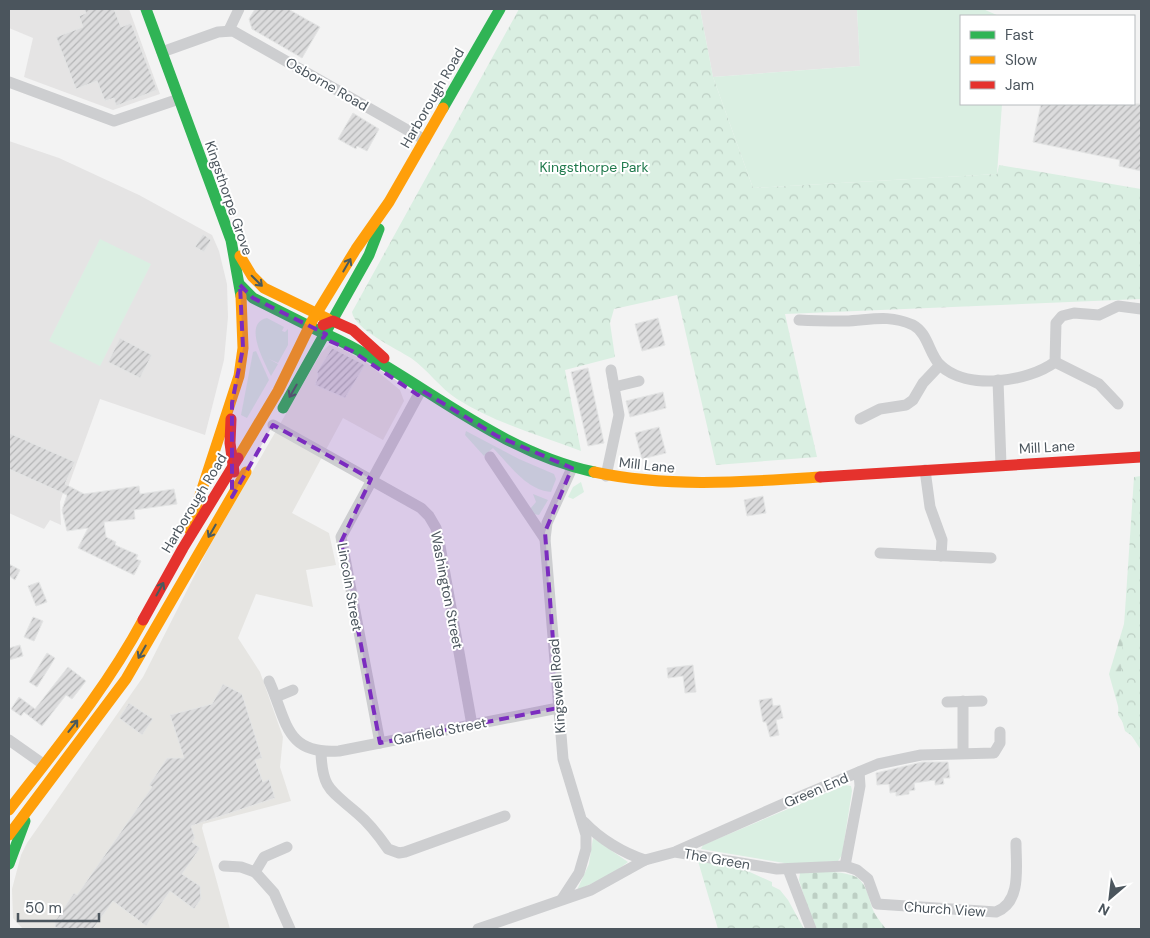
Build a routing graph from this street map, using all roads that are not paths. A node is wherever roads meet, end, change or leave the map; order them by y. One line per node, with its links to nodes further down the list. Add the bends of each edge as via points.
1 (146, 9): 5 (main road, Kingsthorpe Grove)
2 (239, 9): 4 (street)
3 (500, 9): 8 (main road, Harborough Road)
4 (228, 30): 5 (street); 8 (street, Osborne Road)
5 (162, 52): 7 (main road, Kingsthorpe Grove)
6 (9, 82): 7 (street, via 114,121)
7 (179, 99): 10 (main road, Kingsthorpe Grove)
8 (425, 140): 9 (main road, Harborough Road)
9 (389, 202): 13 (main road, Harborough Road, one-way to 9); 15 (main road, Harborough Road, via 369,255)
10 (231, 240): 11 (main road, Kingsthorpe Grove); 13 (main road, Mill Lane, one-way to 13, via 257,282)
11 (240, 285): 16 (main road, Mill Lane, via 253,298); 26 (main road, Kingsthorpe Grove, via 243,348)
12 (1141, 310): 18 (street, via 1118,306 1099,315 1074,313 1062,316 1056,323)
13 (317, 314): 15 (main road, Mill Lane); 16 (main road, Harborough Road)
14 (799, 320): 19 (street, via 846,321 878,316 893,319 914,326 923,334)
15 (332, 321): 16 (main road, Harborough Road); 20 (main road, Mill Lane, via 348,328 378,351)
16 (318, 330): 17 (main road, Harborough Road); 20 (main road, Mill Lane); 34 (main road, Harborough Road)
17 (318, 348): 25 (main road, via 333,342); 29 (main road, Harborough Road, one-way to 29)
18 (1055, 362): 22 (street, via 1034,375); 27 (street, via 1099,384)
19 (940, 365): 22 (street, via 967,380); 28 (street, via 906,405 880,409)
20 (393, 369): 25 (main road, Mill Lane)
21 (611, 370): 24 (street)
22 (998, 380): 33 (street)
23 (639, 381): 24 (street)
24 (614, 387): 37 (street, via 619,415)
25 (420, 393): 35 (main road, Mill Lane, via 497,436); 38 (street, Lincoln Street)
26 (232, 403): 34 (main road, Kingsthorpe Grove, via 230,443); 41 (main road, Kingsthorpe Grove)
27 (1118, 404)
28 (860, 419)
29 (271, 429): 38 (street, Washington Street)
30 (490, 457): 40 (street)
31 (1141, 457): 33 (main road, Mill Lane)
32 (251, 464): 39 (main road, Harborough Road)
33 (1001, 465): 36 (main road, Mill Lane)
34 (233, 468): 39 (main road, Kingsthorpe Grove); 41 (main road, Harborough Road)
35 (572, 468): 37 (main road, Mill Lane); 40 (street, Kingswell Road, via 547,523)
36 (925, 470): 37 (main road, Mill Lane, via 709,484); 43 (street, via 930,507 942,540)
37 (606, 476)
38 (371, 479): 52 (street, Washington Street, via 421,508 436,528); 55 (street, Lincoln Street, via 341,542)
39 (232, 497): 60 (main road, Harborough Road, one-way to 60, via 126,679)
40 (545, 539): 51 (street, Kingswell Road)
41 (183, 548): 58 (main road, Harborough Road, one-way to 41, via 114,670)
42 (880, 554): 43 (street)
43 (941, 556): 44 (street)
44 (991, 558)
45 (269, 681): 47 (street)
46 (293, 690): 47 (street)
47 (276, 697): 56 (street, via 293,738 306,748)
48 (963, 701): 49 (street); 50 (street); 57 (street)
49 (982, 701)
50 (947, 702)
51 (558, 708): 52 (street, Garfield Street); 65 (street, Kingswell Road, via 563,759)
52 (472, 725): 55 (street, Garfield Street)
53 (1000, 732): 57 (street, Green End, via 1000,743 994,753)
54 (9, 740): 58 (street)
55 (380, 742): 56 (street, Garfield Street)
56 (321, 752): 64 (street, via 322,770 331,791 361,816 394,852 406,852)
57 (963, 753): 59 (street, Green End, via 922,755 878,764)
58 (43, 764): 62 (main road, Harborough Road)
59 (859, 772): 69 (street, Green End); 73 (street, via 860,786)
60 (55, 774): 61 (main road, Harborough Road); 63 (street, Harborough Road, via 41,779 18,810)
61 (33, 802): 66 (main road, Harborough Road); 71 (main road)
62 (9, 810)
63 (9, 814)
64 (504, 816)
65 (584, 822): 70 (street, via 612,844); 76 (street, Kingswell Road, via 583,862)
66 (9, 835)
67 (1016, 844): 73 (street, Church View, via 1016,885 1009,903 996,912 877,904 868,879)
68 (287, 847): 75 (street, via 264,857)
69 (676, 852): 70 (street, The Green); 74 (street, The Green)
70 (644, 860): 76 (street, The Green, via 610,881)
71 (9, 864)
72 (224, 866): 75 (street)
73 (845, 866): 74 (street, The Green)
74 (788, 869): 79 (street)
75 (255, 872): 77 (street, via 274,893)
76 (562, 899): 78 (street, The Green)
77 (290, 929)
78 (478, 929)
79 (811, 929)

